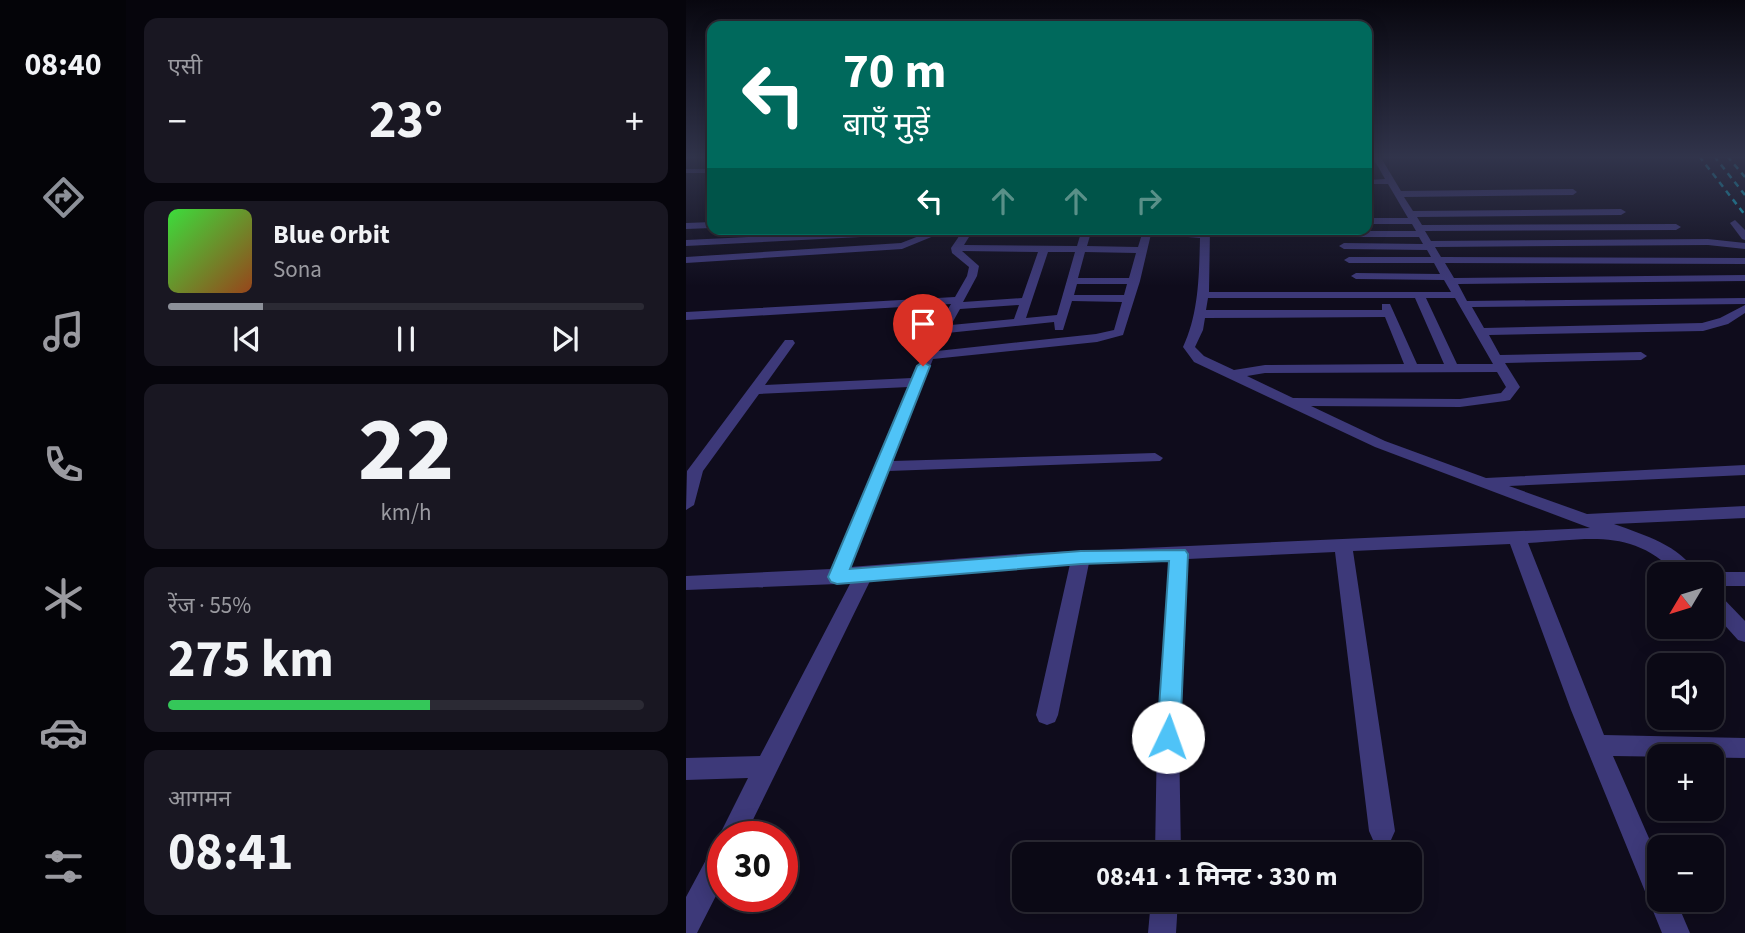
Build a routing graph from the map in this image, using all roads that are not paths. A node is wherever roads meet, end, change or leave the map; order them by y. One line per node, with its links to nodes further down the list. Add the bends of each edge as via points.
1 (1401, 200): 11 (street)
2 (1621, 212): 3 (street)
3 (1577, 213): 9 (street); 11 (street)
4 (1372, 222): 11 (street)
5 (1735, 223): 20 (street)
6 (707, 225): 7 (street)
7 (686, 226)
8 (1676, 227): 9 (street)
9 (1592, 228): 11 (street); 22 (street)
10 (1372, 231): 11 (street)
11 (1422, 231): 22 (street); 23 (street); 34 (street)
12 (813, 235): 21 (street)
13 (858, 235): 26 (street)
14 (932, 235): 26 (street, via 908,245)
15 (965, 235): 25 (street)
16 (1085, 235): 28 (street)
17 (1146, 235): 29 (street)
18 (1205, 235): 42 (street)
19 (1340, 235): 23 (street)
20 (1745, 237)
21 (686, 243)
22 (1609, 243): 24 (street); 32 (street)
23 (1344, 246): 31 (street)
24 (1745, 246)
25 (956, 248): 27 (street); 51 (street, via 974,266)
26 (849, 249): 30 (street)
27 (1044, 249): 28 (street); 48 (street)
28 (1081, 250): 29 (street); 39 (street)
29 (1142, 250): 40 (street)
30 (686, 260)
31 (1349, 260): 34 (street); 35 (street)
32 (1628, 261): 33 (street); 34 (street); 38 (street)
33 (1745, 261)
34 (1438, 262): 37 (street)
35 (1356, 276): 37 (street); 41 (street)
36 (1745, 278): 38 (street)
37 (1448, 279): 38 (street); 47 (street)
38 (1649, 280): 50 (street)
39 (1073, 281): 40 (street); 45 (street)
40 (1135, 281): 46 (street)
41 (1363, 294): 42 (street); 43 (street)
42 (1202, 295): 54 (street)
43 (1382, 295): 44 (street); 53 (street)
44 (1419, 295): 47 (street); 66 (street)
45 (1067, 298): 46 (street); 56 (street)
46 (1129, 299): 61 (street, via 1121,330 1115,335)
47 (1460, 299): 50 (street); 59 (street)
48 (1025, 301): 51 (street); 57 (street)
49 (1745, 301): 50 (street)
50 (1674, 302)
51 (956, 303): 55 (street); 58 (street)
52 (1745, 308): 59 (street, via 1703,327)
53 (1389, 313): 54 (street); 65 (street)
54 (1200, 314): 67 (street, via 1191,353)
55 (686, 316)
56 (1061, 318): 57 (street); 61 (street)
57 (1019, 322): 58 (street)
58 (942, 330): 62 (street)
59 (1480, 332): 64 (street)
60 (789, 343): 69 (street)
61 (1055, 343): 62 (street)
62 (928, 356): 68 (street)
63 (1641, 356): 64 (street)
64 (1499, 363): 66 (street); 70 (street, via 1513,387 1498,399)
65 (1412, 368): 66 (street); 67 (street, via 1265,369)
66 (1452, 369)
67 (1231, 375): 70 (street)
68 (918, 382): 69 (street); 72 (street)
69 (754, 390): 75 (street, via 695,471)
70 (1288, 402): 74 (street)
71 (1155, 458): 72 (street)
72 (882, 466): 85 (street)
73 (1745, 470): 74 (street)
74 (1480, 483): 77 (street)
75 (686, 505)
76 (1745, 512): 77 (street)
77 (1584, 520): 78 (street)
78 (1620, 533): 79 (street); 83 (street)
79 (1517, 538): 80 (street); 92 (street)
80 (1343, 546): 81 (street); 97 (street)
81 (1179, 554): 82 (street); 98 (street, via 1168,737)
82 (1081, 557): 84 (street); 91 (street)
83 (1676, 562)
84 (864, 575): 85 (street); 94 (street)
85 (837, 577): 88 (street)
86 (1724, 579): 87 (street)
87 (1745, 579)
88 (686, 583)
89 (1724, 612): 90 (street)
90 (1745, 634)
91 (1047, 715)
92 (1597, 745): 93 (street); 99 (street)
93 (1745, 748)
94 (767, 766): 95 (street); 96 (street)
95 (686, 769)
96 (740, 821)
97 (1382, 831)
98 (1168, 842)
99 (1647, 864)
100 (707, 885): 103 (street)
101 (1163, 912): 104 (street)
102 (1667, 912): 105 (street)
103 (686, 925)
104 (1162, 933)
105 (1676, 933)

